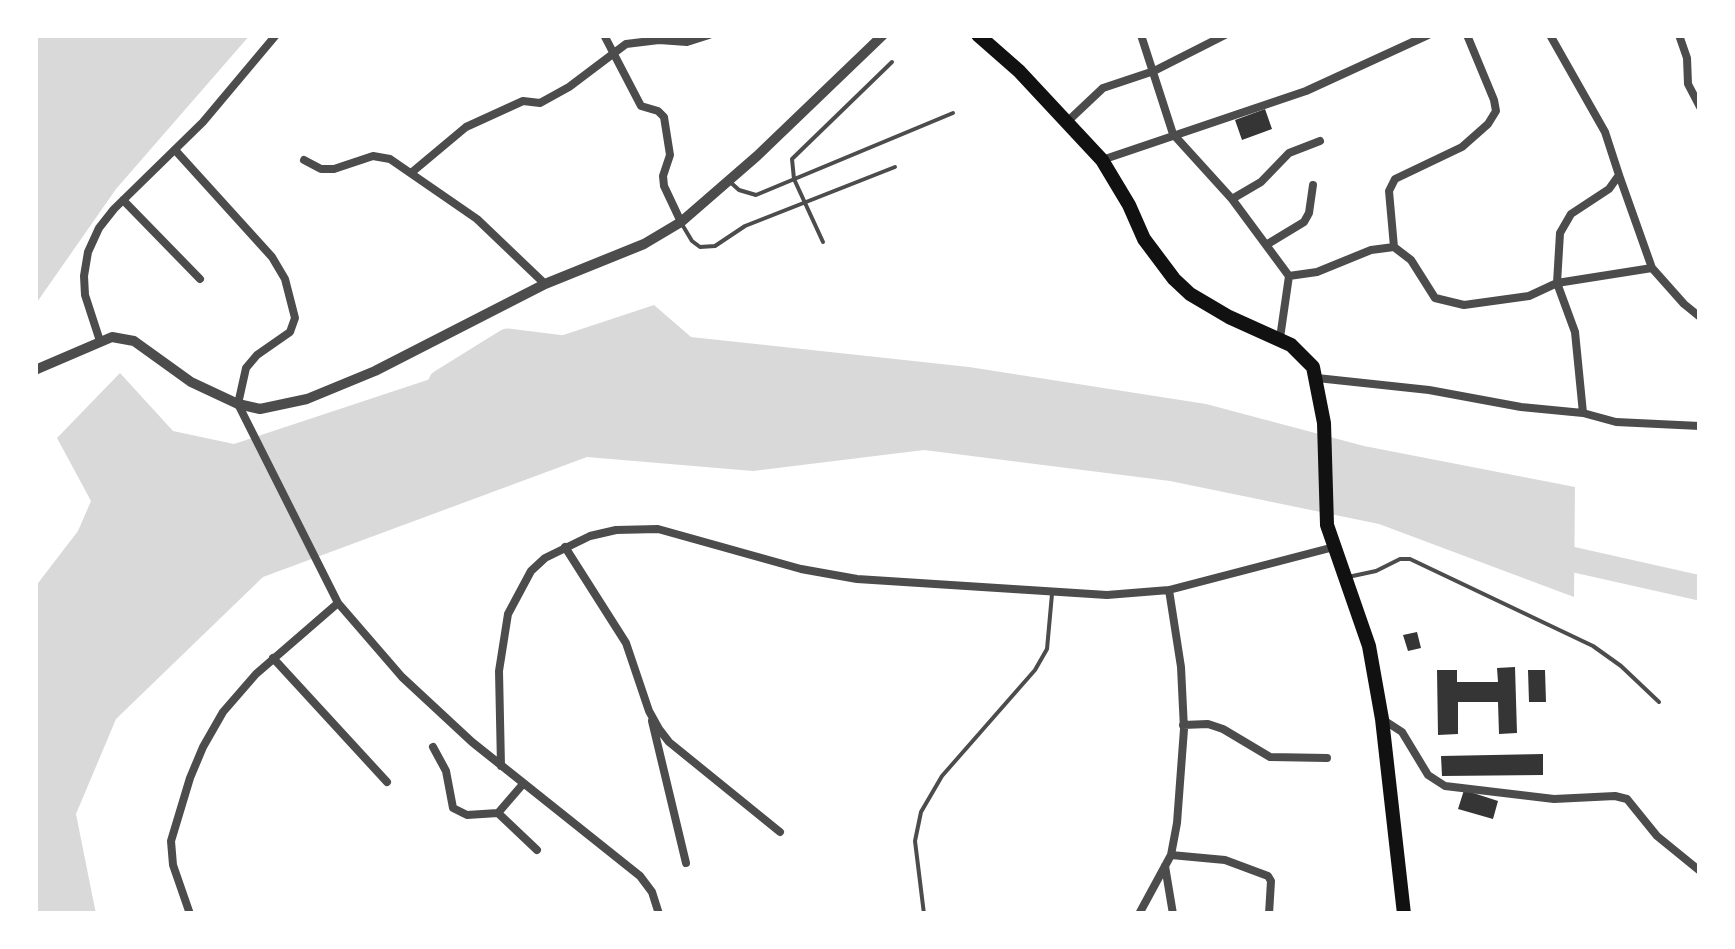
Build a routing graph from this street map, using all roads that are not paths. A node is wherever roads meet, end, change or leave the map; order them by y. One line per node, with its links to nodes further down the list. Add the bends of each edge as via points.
1 (276, 35): 21 (street)
2 (604, 35): 13 (street)
3 (709, 35): 12 (street, via 687,42)
4 (883, 35): 28 (street)
5 (978, 35): 18 (highway)
6 (1141, 35): 15 (street)
7 (1225, 35): 15 (street)
8 (1428, 35): 19 (street, via 1306,91)
9 (1467, 35): 36 (street, via 1496,112 1462,147 1395,178)
10 (1550, 35): 26 (street, via 1605,132)
11 (1678, 35): 16 (street)
12 (658, 38): 13 (street)
13 (615, 52): 25 (street, via 540,103 524,101 466,127); 33 (street, via 642,106 664,117 670,154 664,186)
14 (892, 62): 27 (lane, via 796,152)
15 (1154, 72): 18 (street, via 1103,88); 19 (street)
16 (1700, 107)
17 (953, 114): 27 (lane)
18 (1068, 121): 23 (highway)
19 (1173, 134): 23 (street); 30 (street)
20 (1320, 141): 30 (street, via 1289,153 1262,182)
21 (175, 150): 31 (street); 47 (street, via 272,257 295,318 290,332 246,368)
22 (304, 160): 25 (street, via 334,169 373,156)
23 (1102, 160): 43 (highway, via 1174,279 1229,317)
24 (895, 167): 32 (lane)
25 (411, 172): 41 (street, via 491,232)
26 (1618, 175): 37 (street); 40 (street, via 1609,189 1571,214 1560,234)
27 (794, 178): 28 (lane, via 756,195); 32 (lane)
28 (729, 181): 33 (street)
29 (1313, 185): 35 (street, via 1304,222)
30 (1232, 199): 35 (street)
31 (123, 200): 39 (street); 44 (street, via 88,252 85,295)
32 (806, 203): 33 (lane, via 708,248 692,241); 34 (lane)
33 (682, 222): 41 (street)
34 (824, 242)
35 (1266, 244): 38 (street)
36 (1394, 247): 38 (street); 40 (street, via 1403,250 1436,298 1464,305 1529,296)
37 (1652, 268): 40 (street); 42 (street)
38 (1289, 276): 43 (street)
39 (200, 279)
40 (1558, 283): 48 (street, via 1575,332)
41 (545, 284): 47 (street, via 308,398 260,409)
42 (1700, 317)
43 (1280, 338): 46 (highway, via 1304,356)
44 (100, 342): 45 (street); 47 (street, via 134,340 191,382)
45 (35, 370)
46 (1317, 378): 48 (street); 51 (highway)
47 (238, 404): 55 (street)
48 (1584, 413): 49 (street, via 1616,422)
49 (1700, 426)
50 (565, 547): 54 (street, via 616,530 658,529 857,579); 58 (street, via 626,643); 63 (street, via 530,571 508,614 499,671)
51 (1334, 547): 52 (highway); 53 (street)
52 (1345, 578): 57 (lane, via 1410,559 1592,646); 59 (highway, via 1369,646)
53 (1169, 590): 54 (street); 60 (street)
54 (1052, 592): 75 (lane, via 1046,649 1034,670 942,776 921,812 916,841)
55 (338, 603): 56 (street); 63 (street, via 402,677)
56 (273, 658): 64 (street); 73 (street, via 223,712 190,778 172,841)
57 (1659, 702)
58 (649, 712): 67 (street, via 669,742); 70 (street)
59 (1382, 719): 72 (street, via 1402,732 1428,775 1445,786 1627,799); 79 (highway)
60 (1184, 725): 62 (street, via 1223,729 1270,757); 69 (street)
61 (432, 747): 66 (street, via 446,771 453,808 467,815)
62 (1327, 758)
63 (501, 766): 65 (street)
64 (387, 782)
65 (523, 784): 66 (street); 74 (street, via 627,862 652,892)
66 (498, 813): 68 (street)
67 (780, 832)
68 (537, 850)
69 (1171, 855): 71 (street); 78 (street, via 1226,860 1268,876)
70 (686, 863)
71 (1165, 866): 76 (street); 77 (street)
72 (1700, 872)
73 (190, 914)
74 (660, 914)
75 (924, 914)
76 (1138, 914)
77 (1173, 914)
78 (1269, 914)
79 (1404, 914)

